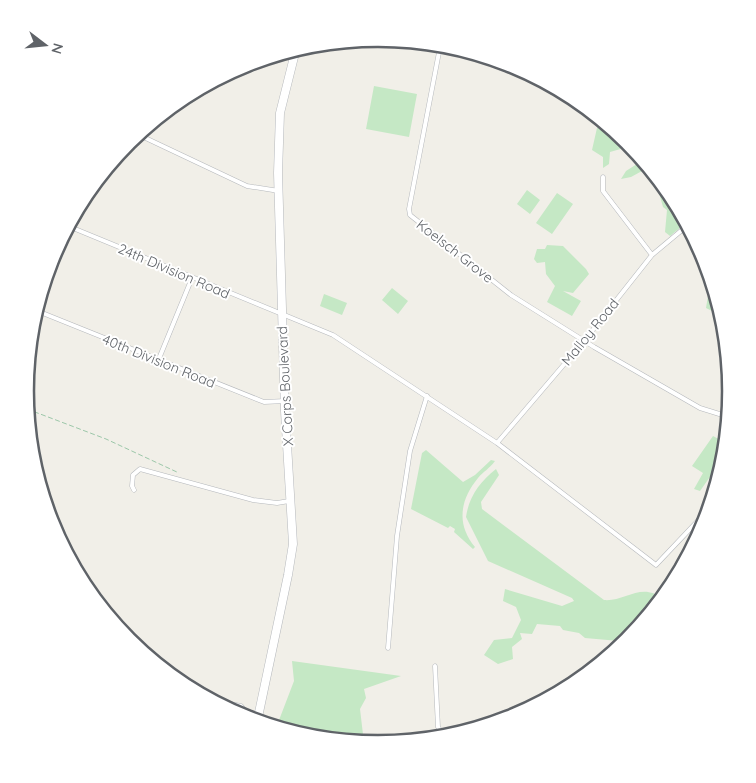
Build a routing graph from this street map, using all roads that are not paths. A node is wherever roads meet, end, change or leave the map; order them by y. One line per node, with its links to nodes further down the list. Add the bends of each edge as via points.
1 (439, 53): 12 (lane, Koelsch Grove, via 409,205 410,215 512,295)
2 (294, 58): 5 (street, X Corps Boulevard, via 280,114)
3 (146, 138): 5 (lane, via 247,186)
4 (603, 177): 8 (lane, via 603,191)
5 (279, 191): 11 (street, X Corps Boulevard)
6 (75, 229): 9 (lane, 24th Division Road)
7 (682, 231): 8 (lane, Malloy Road)
8 (652, 255): 12 (lane, Malloy Road)
9 (192, 278): 11 (lane, 24th Division Road); 13 (lane)
10 (43, 313): 13 (lane, 40th Division Road)
11 (281, 314): 14 (lane, 24th Division Road, via 333,335); 15 (street, X Corps Boulevard)
12 (584, 341): 16 (lane, Koelsch Grove, via 700,408); 17 (lane, Malloy Road)
13 (158, 361): 15 (lane, 40th Division Road, via 264,402)
14 (427, 396): 17 (lane, 24th Division Road); 21 (lane, via 410,451 397,536)
15 (285, 401): 19 (street, X Corps Boulevard)
16 (722, 415)
17 (497, 443): 20 (lane, 24th Division Road, via 656,565)
18 (134, 490): 19 (lane, via 133,475 140,469 264,502)
19 (292, 501): 23 (street, X Corps Boulevard, via 293,544 288,575)
20 (696, 523)
21 (388, 648)
22 (435, 666): 24 (lane)
23 (257, 714)
24 (440, 730)

